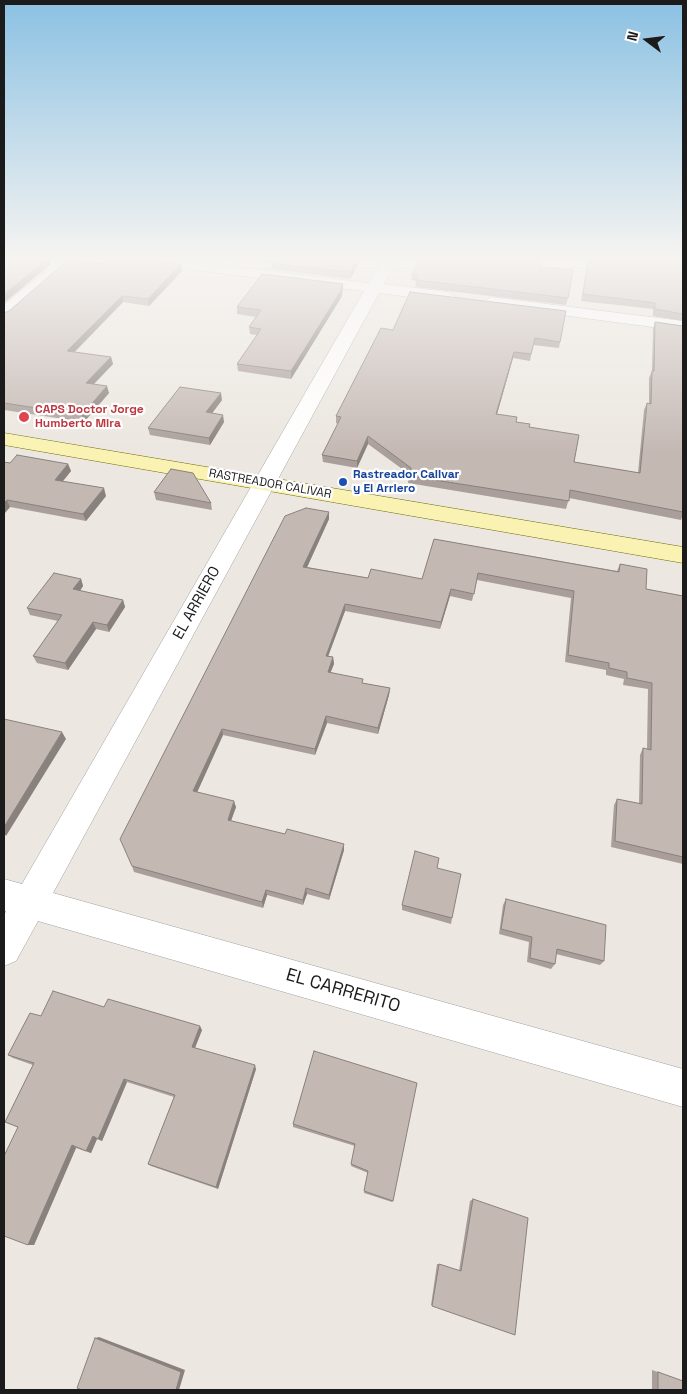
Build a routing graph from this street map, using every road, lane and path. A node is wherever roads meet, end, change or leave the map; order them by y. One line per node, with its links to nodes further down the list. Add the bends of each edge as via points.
1 (354, 323): 5 (street, EL ARRIERO)
2 (659, 323): 3 (street)
3 (683, 326)
4 (4, 439): 5 (main road, RASTREADOR CALIVAR)
5 (264, 484): 6 (main road, RASTREADOR CALIVAR); 7 (street, EL ARRIERO)
6 (683, 555)
7 (17, 898): 8 (street, EL ARRIERO); 9 (street, EL CARRERITO)
8 (4, 949)
9 (683, 1088)

